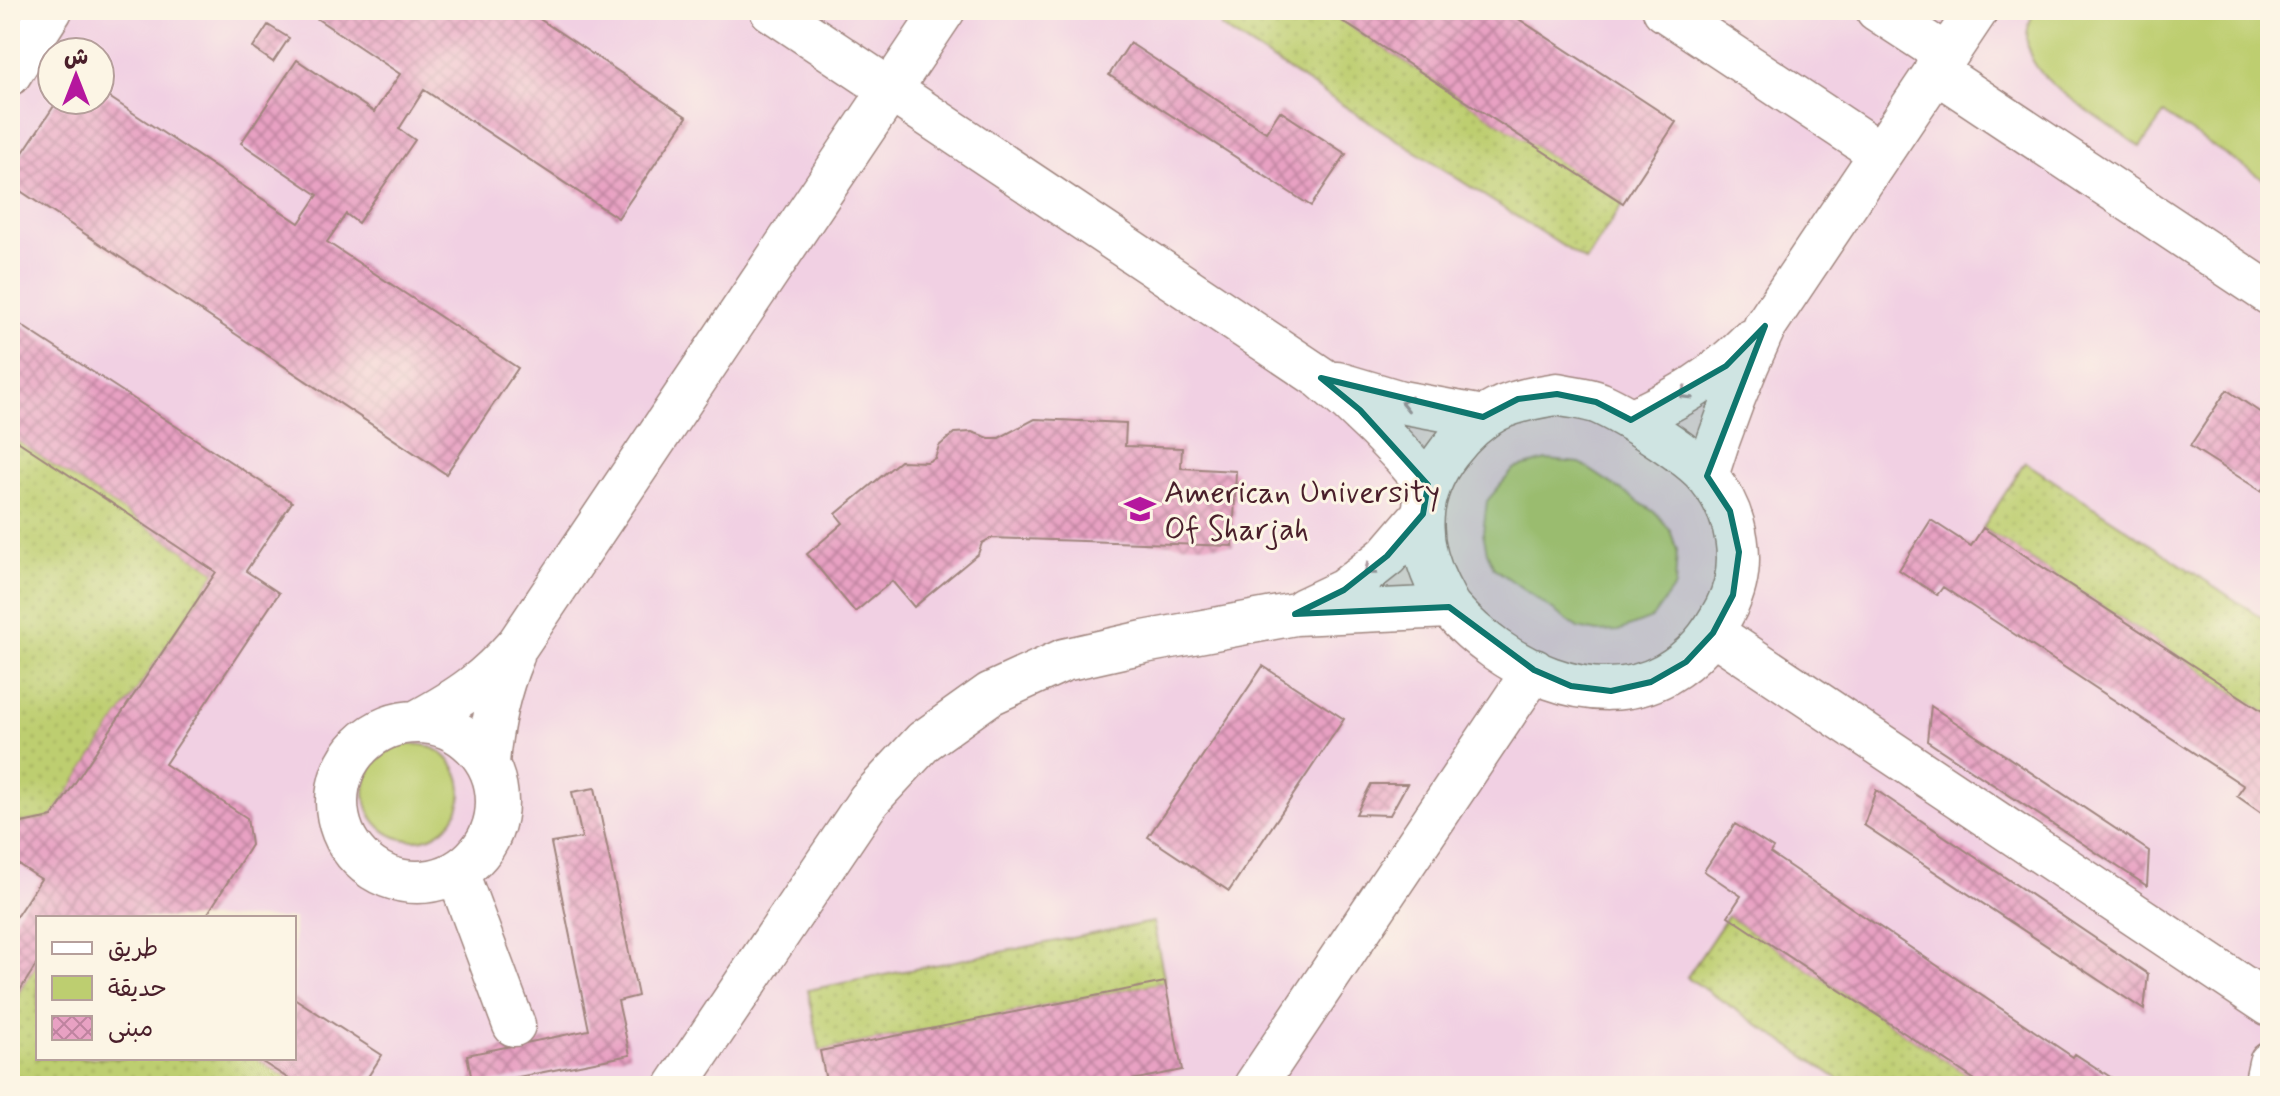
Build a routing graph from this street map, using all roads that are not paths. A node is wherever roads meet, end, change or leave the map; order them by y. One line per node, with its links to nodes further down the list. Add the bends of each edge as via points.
1 (51, 10): 8 (street)
2 (771, 10): 9 (street)
3 (944, 10): 9 (street)
4 (1664, 10): 10 (street)
5 (1877, 10): 7 (street)
6 (1977, 10): 7 (street)
7 (1941, 63): 10 (street); 11 (street)
8 (10, 74)
9 (891, 90): 13 (street); 21 (street)
10 (1880, 153): 12 (street)
11 (2270, 294)
12 (1765, 326): 15 (street, one-way to 15, via 1726,366 1681,397); 16 (street, via 1732,399)
13 (1321, 378): 14 (street, one-way to 13, via 1401,402); 17 (street, via 1396,447)
14 (1483, 417): 15 (street, via 1518,399 1557,394 1596,402); 17 (street, via 1461,437)
15 (1631, 420): 16 (street)
16 (1707, 476): 20 (street, via 1730,511 1739,552 1733,595)
17 (1425, 500): 18 (street, via 1423,543); 19 (street, one-way to 19, via 1387,556 1344,590)
18 (1449, 607): 19 (street); 22 (street, via 1489,643)
19 (1295, 614): 29 (street, via 1064,660 990,694 924,741 869,800)
20 (1713, 633): 22 (street, via 1686,662 1651,682 1611,691 1571,686); 26 (street)
21 (518, 644): 23 (street, via 490,676); 24 (street, via 491,722)
22 (1534, 670): 30 (street)
23 (418, 721): 24 (street, via 459,733); 25 (street, via 392,725 350,757 339,781 342,833 356,855 377,872 402,882 430,882)
24 (488, 763): 25 (street, via 498,803 493,830 479,854)
25 (457, 872): 27 (street)
26 (2270, 1005)
27 (514, 1025)
28 (2270, 1063): 31 (street)
29 (676, 1086)
30 (1255, 1086)
31 (2265, 1086)

